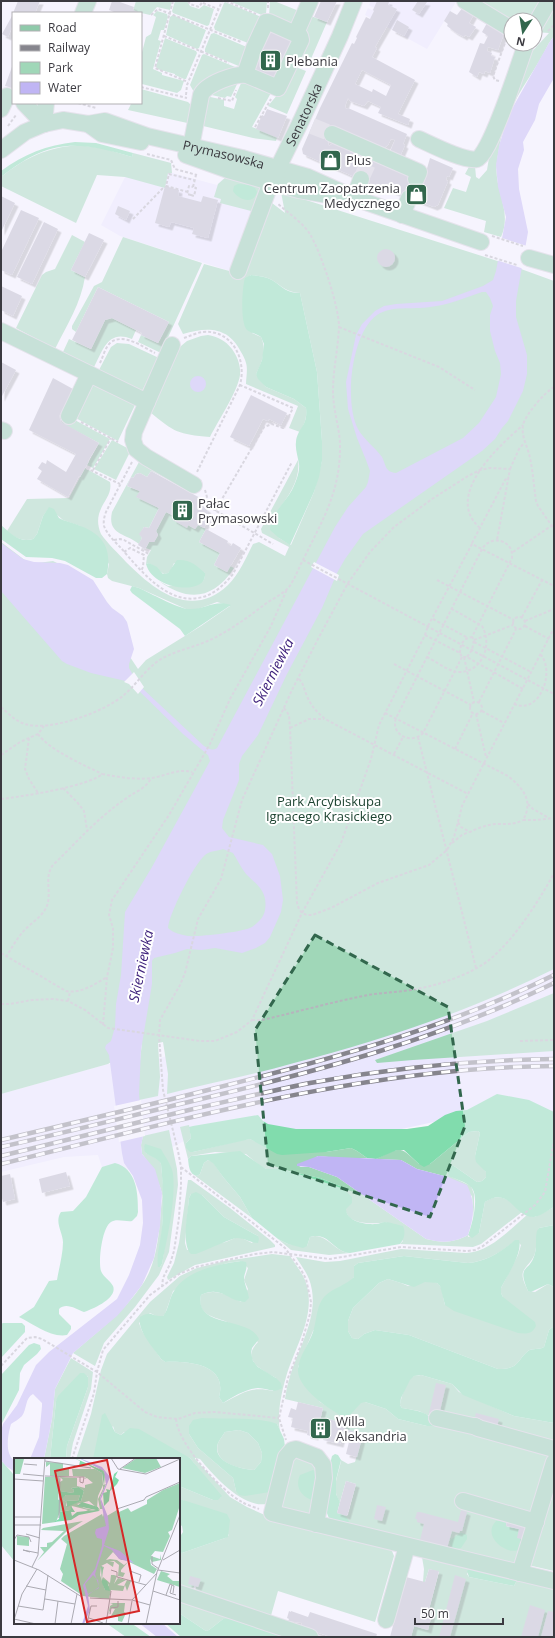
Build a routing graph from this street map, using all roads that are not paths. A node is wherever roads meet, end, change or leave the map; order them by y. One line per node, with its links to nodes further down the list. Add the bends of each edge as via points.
1 (88, 1): 6 (street)
2 (310, 1): 9 (street)
3 (354, 1): 22 (street, Senatorska, via 307,123)
4 (465, 1): 8 (street)
5 (550, 1): 7 (street)
6 (83, 12)
7 (543, 12)
8 (503, 29)
9 (296, 33): 11 (street, via 266,23); 11 (street, via 301,40 278,88)
10 (523, 52): 17 (street, via 512,86 482,156 465,157)
11 (245, 72): 18 (street, via 215,83 193,99)
12 (13, 104): 14 (street)
13 (46, 104): 14 (street)
14 (44, 124): 15 (street, Prymasowska, via 62,120); 19 (street, Prymasowska, via 25,132)
15 (88, 124): 18 (street, Prymasowska, via 106,121 147,136); 22 (street, Prymasowska, via 102,134 173,150 228,170)
16 (332, 134): 21 (street, via 372,155 419,172)
17 (418, 139)
18 (191, 147): 22 (street, Prymasowska)
19 (1, 150)
20 (361, 179): 24 (street)
21 (416, 179)
22 (272, 182): 24 (street, Prymasowska, via 303,191); 29 (street, Senatorska)
23 (409, 198): 25 (street)
24 (357, 199): 25 (street, Prymasowska)
25 (402, 215): 26 (street, Prymasowska)
26 (486, 244)
27 (524, 257): 28 (street)
28 (554, 265)
29 (238, 271)
30 (1, 331): 32 (street)
31 (172, 346): 33 (street)
32 (94, 369): 33 (street); 34 (street)
33 (147, 402): 35 (street, via 134,432 136,449)
34 (69, 416)
35 (197, 486)
36 (437, 1418): 37 (street)
37 (554, 1449)
38 (554, 1462): 40 (street)
39 (463, 1501): 40 (street)
40 (536, 1522): 43 (street)
41 (316, 1524): 41 (street, via 272,1513 286,1457 292,1450 317,1457 323,1465 324,1478); 42 (street)
42 (407, 1546): 43 (street); 46 (street)
43 (520, 1573): 44 (street)
44 (554, 1581)
45 (180, 1593): 47 (street)
46 (386, 1620)
47 (310, 1637)

